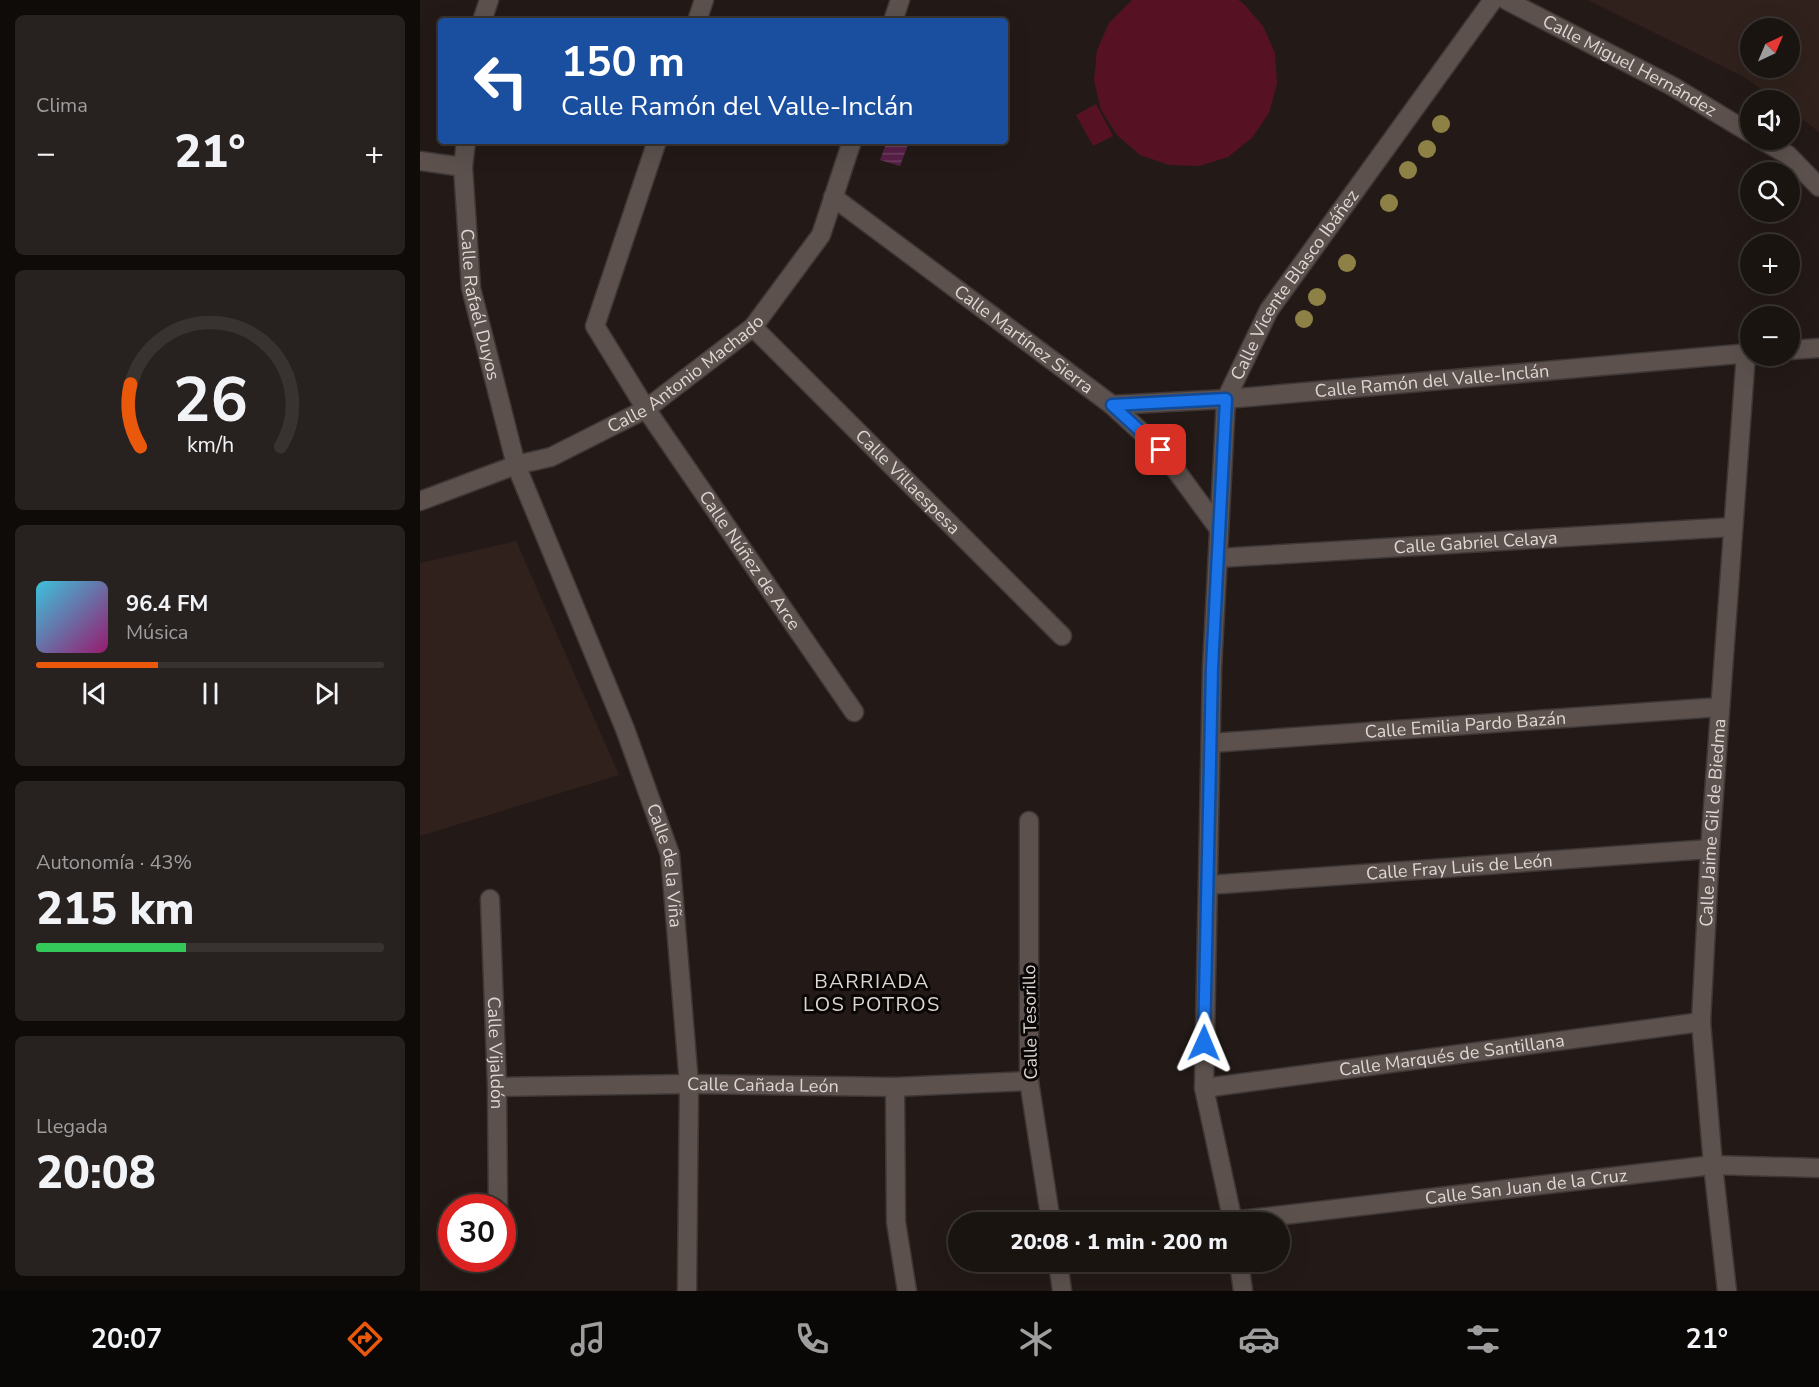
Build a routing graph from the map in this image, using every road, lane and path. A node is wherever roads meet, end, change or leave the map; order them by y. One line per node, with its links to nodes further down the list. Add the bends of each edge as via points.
1 (489, 0): 6 (street)
2 (704, 0): 7 (street)
3 (900, 0): 8 (street)
4 (1493, 0): 23 (street, Calle Vicente Blasco Ibáñez, via 1269,310)
5 (1506, 0): 9 (street, Calle Miguel Hernández, via 1672,86)
6 (483, 18)
7 (698, 18)
8 (894, 18)
9 (1740, 127)
10 (466, 144): 15 (street, Calle Rafaél Duyos)
11 (656, 144): 25 (street, Calle Núñez de Arce, via 595,326)
12 (851, 144): 17 (street, Calle Antonio Machado)
13 (1779, 150): 16 (street)
14 (420, 161): 15 (street)
15 (463, 167): 26 (street, Calle Rafaél Duyos, via 471,288)
16 (1819, 187)
17 (833, 197): 18 (street, Calle Antonio Machado, via 821,235); 24 (street, Calle Martínez Sierra)
18 (753, 327): 25 (street, Calle Antonio Machado); 31 (street, Calle Villaespesa)
19 (1819, 348): 20 (street)
20 (1800, 349)
21 (1740, 354): 23 (street, Calle Ramón del Valle-Inclán)
22 (1747, 366): 28 (street, Calle Jaime Gil de Biedma)
23 (1226, 399): 24 (street, Calle Ramón del Valle-Inclán); 29 (street, Calle Vicente Blasco Ibáñez)
24 (1112, 405): 29 (street, Calle Martínez Sierra, via 1161,450)
25 (646, 409): 26 (street, Calle Antonio Machado, via 551,457); 33 (street, Calle Núñez de Arce)
26 (516, 465): 27 (street, Calle Antonio Machado); 41 (street, Calle de la Viña, via 625,729 670,854)
27 (420, 501)
28 (1732, 527): 30 (street, Calle Gabriel Celaya); 32 (street, Calle Jaime Gil de Biedma)
29 (1219, 529): 30 (street, Calle Vicente Blasco Ibáñez)
30 (1218, 558): 34 (street, Calle Vicente Blasco Ibáñez)
31 (1062, 636)
32 (1720, 707): 34 (street, Calle Emilia Pardo Bazán); 36 (street, Calle Jaime Gil de Biedma)
33 (854, 711)
34 (1211, 743): 37 (street, Calle Vicente Blasco Ibáñez)
35 (1029, 821): 40 (street, Calle Tesorillo)
36 (1710, 849): 37 (street, Calle Fray Luis de León); 39 (street, Calle Jaime Gil de Biedma)
37 (1208, 885): 44 (street, Calle Vicente Blasco Ibáñez)
38 (490, 898): 42 (street, Calle Vijaldón)
39 (1701, 1022): 44 (street, Calle Marqués de Santillana); 45 (street, Calle Jaime Gil de Biedma)
40 (1029, 1081): 43 (street, Calle Cañada León); 48 (street, Calle Tesorillo)
41 (689, 1084): 42 (street, Calle Cañada León); 43 (street, Calle Cañada León); 53 (street, Calle de la Viña)
42 (497, 1087): 47 (street, Calle Vijaldón)
43 (895, 1087): 54 (street, via 896,1222)
44 (1204, 1088): 49 (street, Calle Vicente Blasco Ibáñez)
45 (1713, 1165): 46 (street, Calle San Juan de la Cruz); 50 (street, Calle San Juan de la Cruz); 57 (street, Calle Jaime Gil de Biedma)
46 (1819, 1168)
47 (498, 1194)
48 (1050, 1212)
49 (1231, 1212)
50 (1290, 1215)
51 (1059, 1272): 55 (street)
52 (1240, 1272): 56 (street)
53 (687, 1291)
54 (907, 1291)
55 (1062, 1291)
56 (1243, 1291)
57 (1727, 1291)

